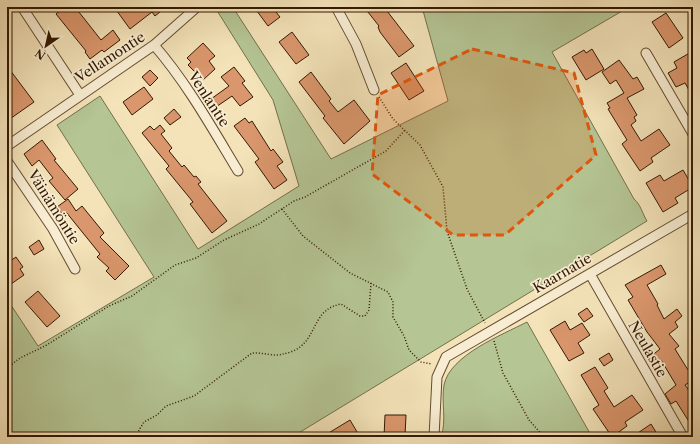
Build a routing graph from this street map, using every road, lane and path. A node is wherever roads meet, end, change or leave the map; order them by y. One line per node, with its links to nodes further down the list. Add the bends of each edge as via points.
1 (22, 7): 7 (street, Vellamontie)
2 (198, 7): 4 (street, Vellamontie)
3 (336, 7): 6 (street, via 356,44)
4 (154, 45): 7 (street, Vellamontie); 12 (street, Venlantie, via 168,61)
5 (646, 53): 9 (street)
6 (374, 90): 8 (path, via 393,119)
7 (80, 95): 10 (street)
8 (405, 130): 13 (path, via 386,151); 18 (path, via 420,145 442,186 447,231 467,289)
9 (693, 134)
10 (7, 146)
11 (7, 161): 15 (street, Väinämöntie, via 53,229)
12 (238, 171)
13 (282, 209): 17 (path, via 303,236 350,273); 20 (path, via 196,258 175,265 132,296 109,306)
14 (693, 214): 16 (street, Kaarnatie)
15 (76, 269)
16 (590, 274): 18 (street, Kaarnatie); 26 (street, Neulastie)
17 (371, 283): 19 (path, via 388,292 393,302 393,317 410,350 421,362); 23 (path, via 365,316 360,316 341,304 330,306 300,347 280,355 252,353 194,396 166,406 144,422)
18 (490, 331): 19 (street, Kaarnatie); 25 (path, via 503,373 529,420)
19 (444, 361): 24 (street, via 437,378)
20 (7, 368)
21 (7, 431): 22 (path)
22 (13, 437)
23 (137, 437)
24 (434, 437)
25 (544, 437)
26 (683, 437)

